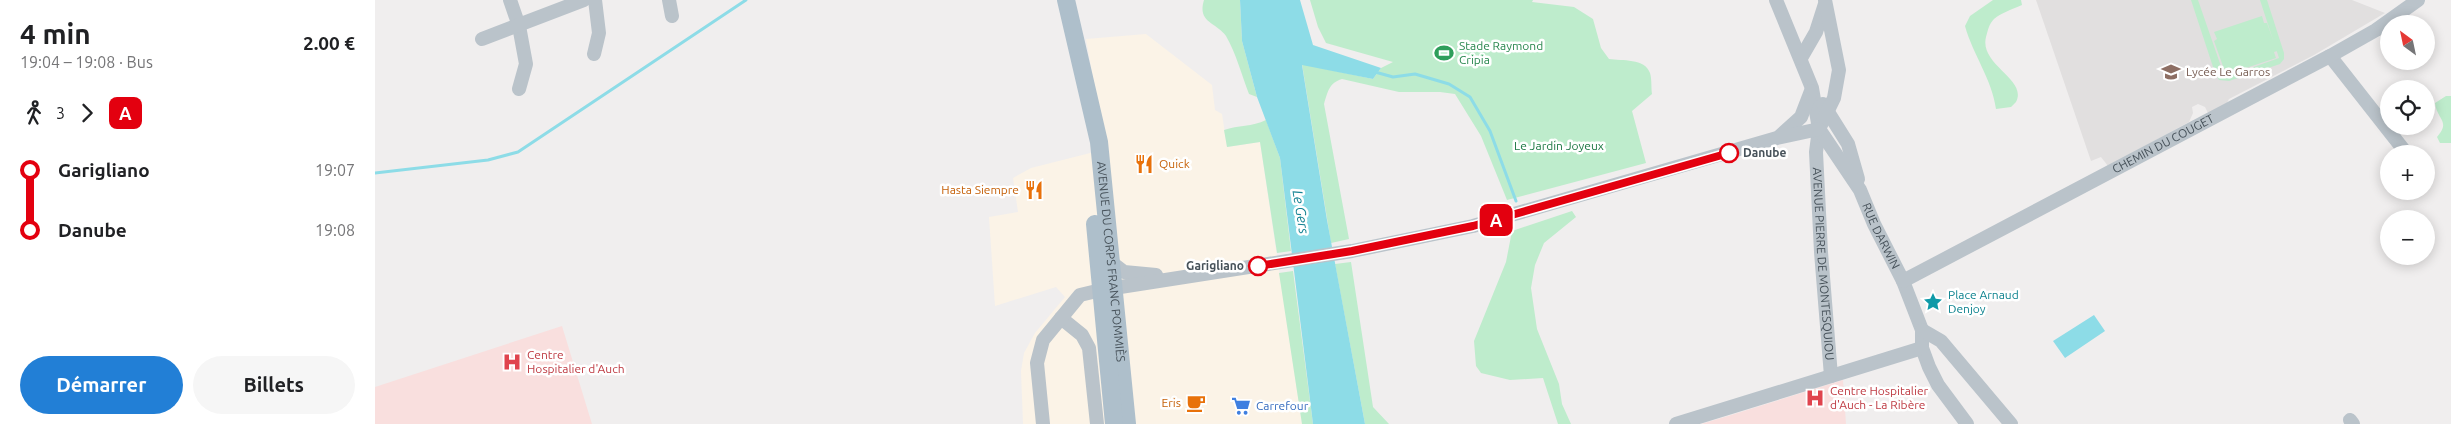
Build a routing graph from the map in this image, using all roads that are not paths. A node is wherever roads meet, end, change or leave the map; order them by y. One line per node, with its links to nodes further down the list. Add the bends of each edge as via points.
1 (510, 0): 10 (street)
2 (595, 0): 12 (street, via 599,33)
3 (669, 0): 9 (street)
4 (1066, 0): 17 (main road, AVENUE DU CORPS FRANC POMMIÈS)
5 (1776, 0): 14 (street)
6 (2418, 0): 13 (street, CHEMIN DU COUGET, via 2376,30)
7 (581, 1): 10 (street)
8 (1825, 1): 14 (street, via 1816,32); 18 (street, via 1839,70 1837,87)
9 (672, 16)
10 (519, 26): 11 (street); 16 (street, via 526,64)
11 (482, 39)
12 (594, 54)
13 (2330, 56): 20 (street); 25 (street, CHEMIN DU COUGET)
14 (1801, 58): 15 (street)
15 (1812, 88): 18 (street); 19 (street, via 1801,117)
16 (519, 89)
17 (1089, 101): 23 (main road, AVENUE DU CORPS FRANC POMMIÈS, via 1099,142); 26 (main road, AVENUE DU CORPS FRANC POMMIÈS, via 1087,146)
18 (1821, 119): 19 (street); 21 (street, AVENUE PIERRE DE MONTESQUIOU); 22 (street, RUE DARWIN); 22 (street, RUE DARWIN, via 1848,144)
19 (1783, 137): 21 (street, AVENUE PIERRE DE MONTESQUIOU, via 1803,140); 24 (street, via 1528,212 1352,251)
20 (2400, 145)
21 (1816, 152): 30 (street, AVENUE PIERRE DE MONTESQUIOU)
22 (1860, 190): 25 (street, RUE DARWIN)
23 (1111, 262): 24 (street, via 1124,272 1138,275); 26 (main road, AVENUE DU CORPS FRANC POMMIÈS)
24 (1195, 275): 26 (street)
25 (1903, 281): 28 (street)
26 (1107, 289): 27 (street, via 1080,295); 33 (main road, AVENUE DU CORPS FRANC POMMIÈS); 34 (main road, AVENUE DU CORPS FRANC POMMIÈS)
27 (1061, 318): 31 (street, via 1049,330 1039,350 1037,363); 32 (street, via 1083,334 1089,348)
28 (1922, 330): 29 (street); 37 (street, via 1941,341)
29 (1922, 348): 30 (street); 36 (street, via 1938,385)
30 (1831, 376): 35 (street)
31 (1043, 424)
32 (1097, 424)
33 (1114, 424)
34 (1127, 424)
35 (1676, 424)
36 (1967, 424)
37 (2011, 424)

